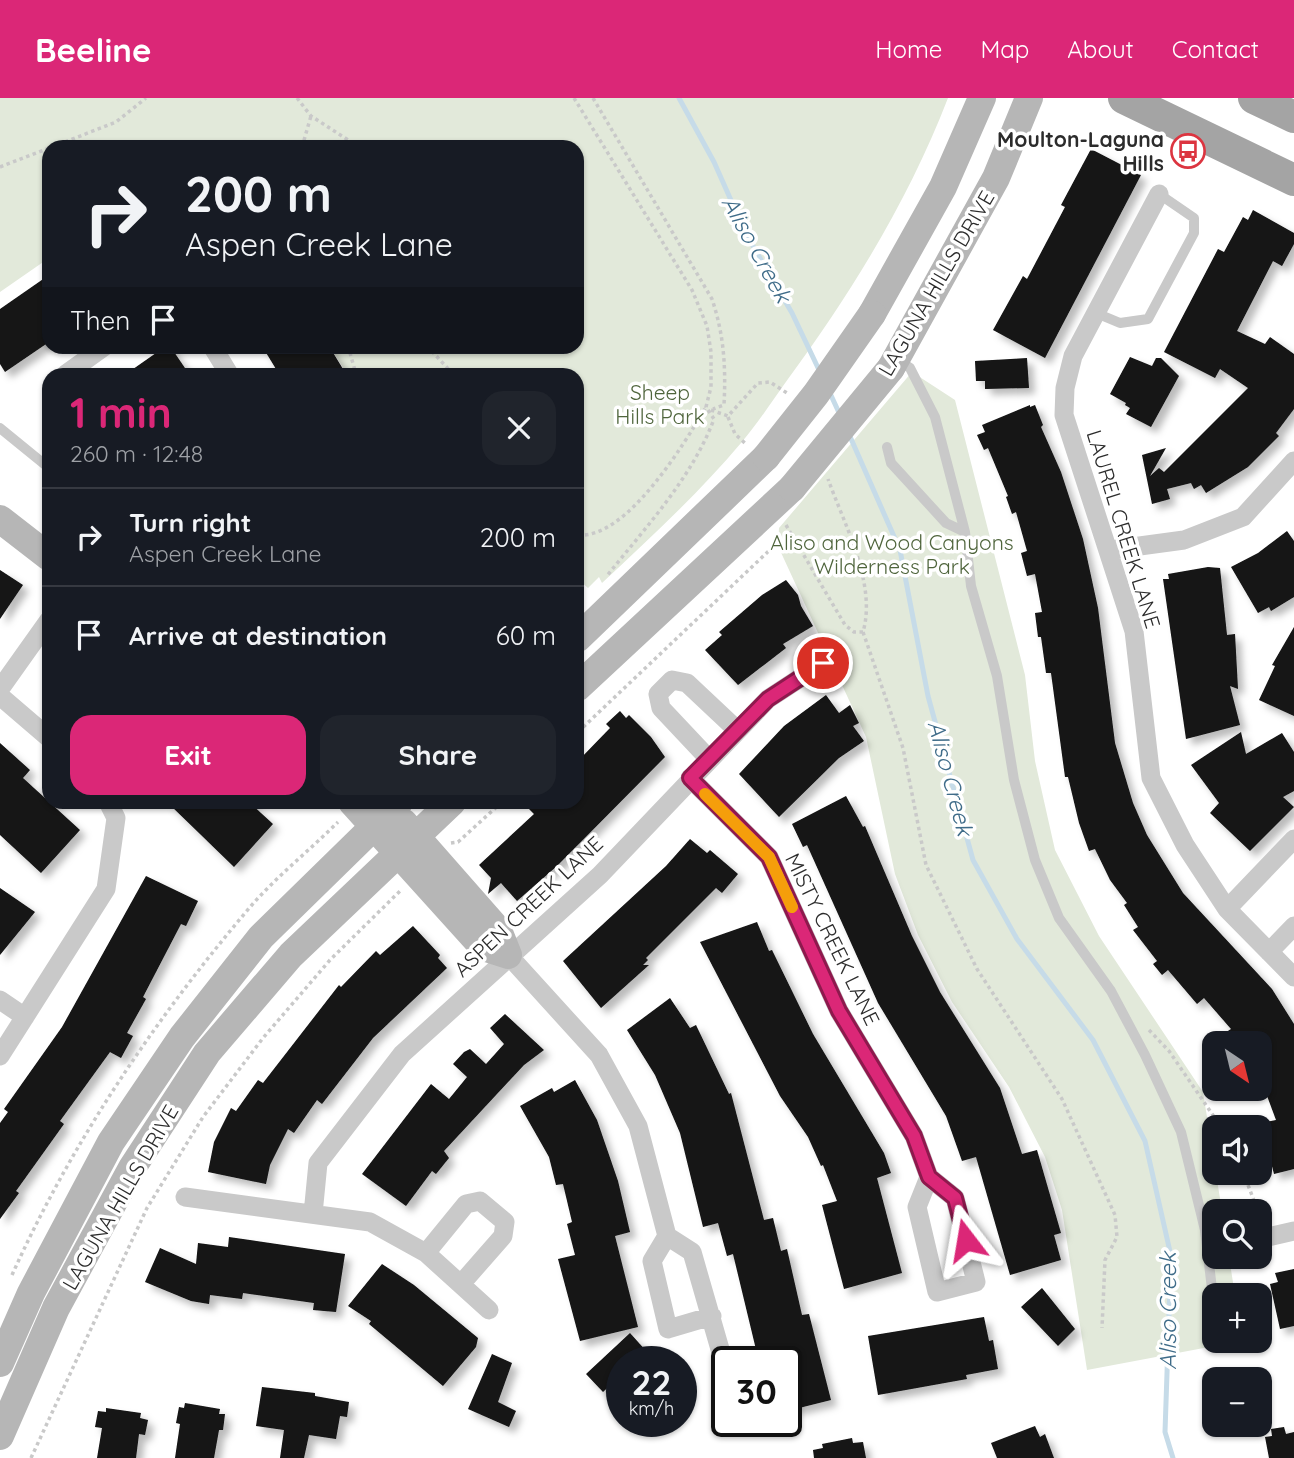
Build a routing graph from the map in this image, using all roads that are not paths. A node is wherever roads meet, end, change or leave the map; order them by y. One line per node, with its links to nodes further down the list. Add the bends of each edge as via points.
1 (982, 98): 21 (main road, LAGUNA HILLS DRIVE, bridge, via 943,187 872,314 816,394)
2 (1029, 98): 10 (main road, LAGUNA HILLS DRIVE, via 996,178)
3 (1124, 98): 6 (main road)
4 (1254, 98): 5 (main road)
5 (1294, 117)
6 (1294, 180)
7 (1159, 194): 8 (street, LAUREL CREEK LANE); 8 (lane, via 1194,218 1194,233 1148,319 1120,323)
8 (1096, 313): 18 (street, LAUREL CREEK LANE, via 1073,356 1064,415)
9 (95, 354): 11 (street)
10 (894, 364): 17 (lane, via 910,368 935,417); 23 (main road, LAGUNA HILLS DRIVE, bridge, via 772,509)
11 (75, 368)
12 (0, 428): 15 (lane)
13 (887, 447): 17 (lane, via 891,463 946,523)
14 (1294, 461): 18 (street, via 1243,517 1184,540)
15 (42, 462)
16 (0, 519): 19 (main road)
17 (965, 532): 50 (lane, via 971,586 997,676 1014,780 1035,860 1059,918 1111,992 1181,1132 1205,1230)
18 (1110, 550): 35 (street, LAUREL CREEK LANE, via 1134,631 1151,778 1185,845)
19 (42, 551)
20 (42, 630): 24 (street)
21 (584, 632)
22 (823, 663): 26 (street, ASPEN CREEK LANE, via 768,699)
23 (584, 681)
24 (0, 689)
25 (0, 696): 27 (street)
26 (737, 730): 28 (street, ASPEN CREEK LANE); 28 (street, via 687,683 672,680 665,687 659,694 661,708)
27 (42, 732)
28 (709, 759): 29 (street, ASPEN CREEK LANE)
29 (690, 778): 38 (street, ASPEN CREEK LANE, via 600,874); 43 (street, MISTY CREEK LANE, via 769,857 839,1011 914,1136)
30 (387, 809): 34 (main road); 55 (main road, LAGUNA HILLS DRIVE, via 261,937 182,1037 111,1142 31,1293)
31 (444, 809): 34 (main road, LAGUNA HILLS DRIVE)
32 (112, 810): 41 (street, via 106,889)
33 (1294, 839): 35 (street)
34 (406, 844): 38 (main road, via 498,930); 56 (main road, LAGUNA HILLS DRIVE, via 292,955 207,1053 132,1168 81,1261)
35 (1227, 909): 37 (street, LAUREL CREEK LANE)
36 (1294, 926): 37 (street)
37 (1269, 952): 39 (street, LAUREL CREEK LANE)
38 (508, 955): 45 (street, ASPEN CREEK LANE, via 402,1054 318,1163); 47 (street, via 599,1055 638,1126)
39 (1294, 977)
40 (0, 1000): 41 (street)
41 (25, 1017): 42 (street)
42 (0, 1056)
43 (929, 1177): 43 (street, MISTY CREEK LANE, via 955,1198 976,1282 937,1292 917,1207)
44 (185, 1197): 45 (street)
45 (313, 1214): 49 (street, via 370,1222)
46 (1294, 1231): 48 (street)
47 (667, 1236): 53 (street, via 692,1252); 53 (street, via 652,1262 668,1329)
48 (1272, 1236)
49 (426, 1253): 51 (street); 51 (street, via 466,1205 480,1201 505,1222 503,1236)
50 (1211, 1283)
51 (461, 1284): 52 (street)
52 (489, 1310)
53 (712, 1316): 54 (street)
54 (720, 1346)
55 (0, 1363)
56 (0, 1436)

